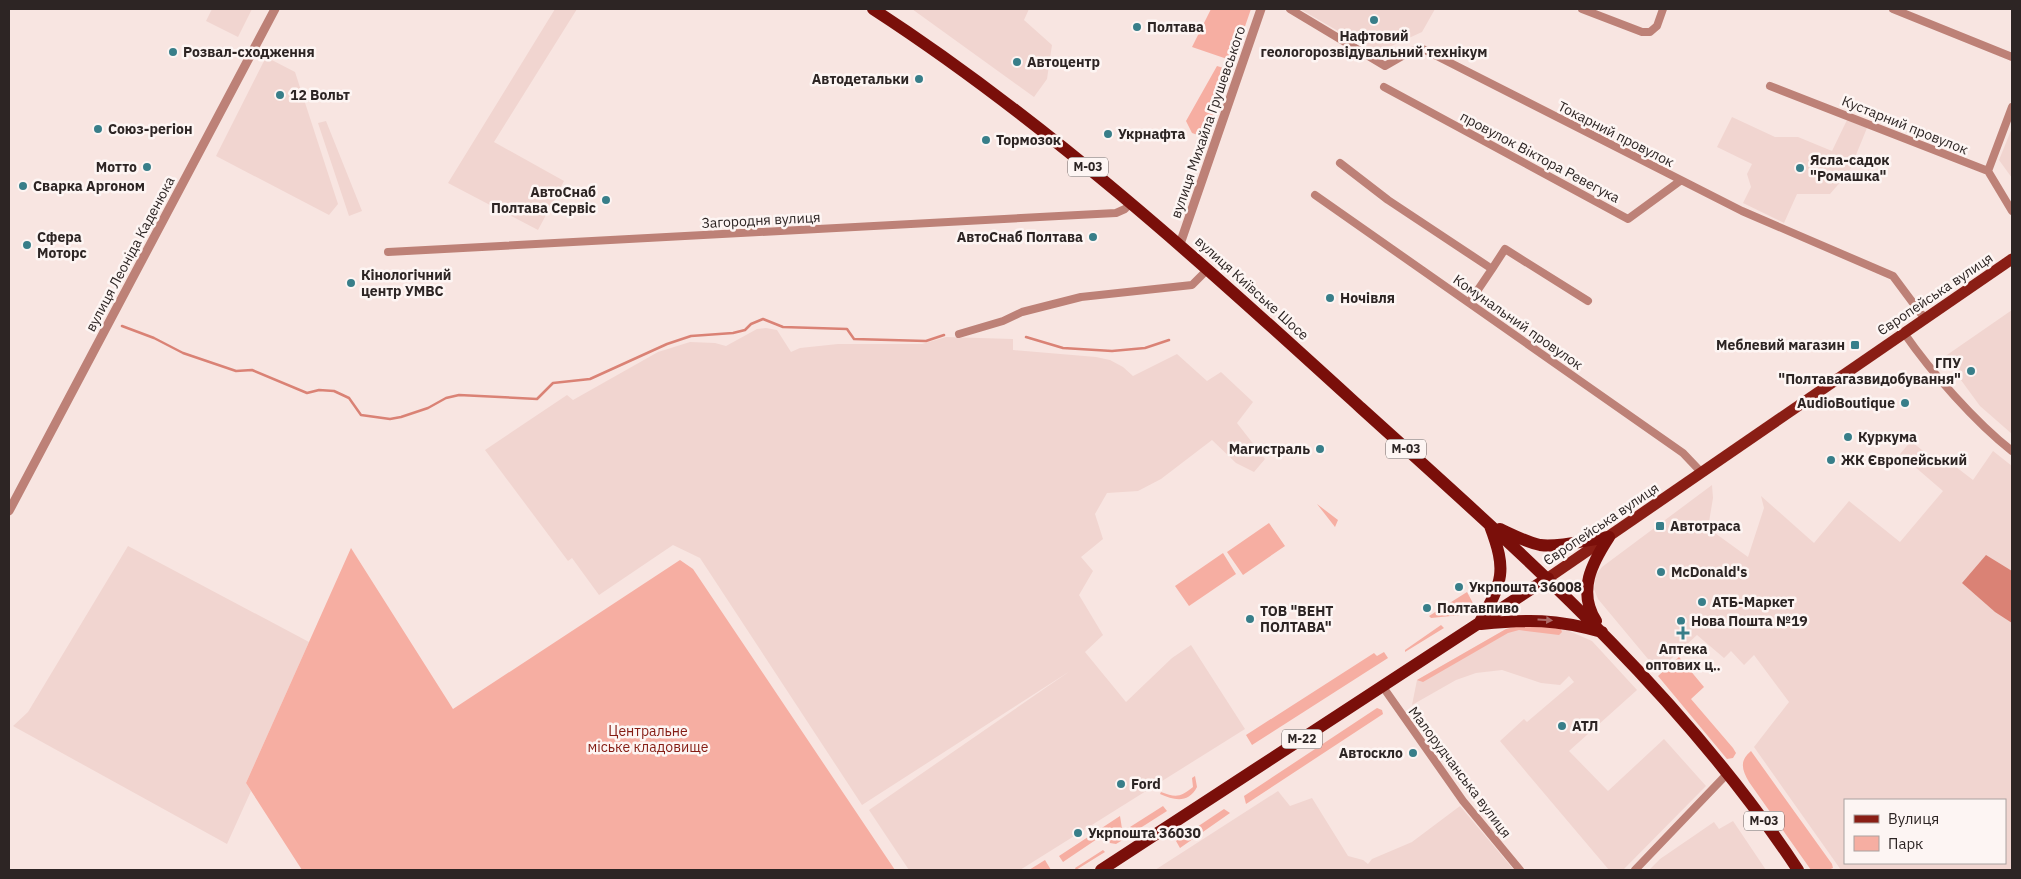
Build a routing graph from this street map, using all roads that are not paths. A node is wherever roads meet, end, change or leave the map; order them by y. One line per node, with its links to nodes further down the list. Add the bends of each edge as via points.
1 (275, 9): 30 (street, вулиця Леоніда Каденюка)
2 (873, 9): 16 (highway, вулиця Київське Шосе / М-03, via 1006,101)
3 (1261, 9): 18 (street, вулиця Михайла Грушевського)
4 (1290, 9): 14 (street, Токарний провулок, via 1385,66 1411,51 1423,49)
5 (1582, 9): 6 (street, via 1642,32 1650,32 1657,26)
6 (1663, 9)
7 (1893, 9): 8 (street)
8 (2012, 57)
9 (1770, 86): 13 (street, Кустарний провулок)
10 (1384, 87): 14 (street, провулок Віктора Ревегука, via 1628,219)
11 (2012, 107): 13 (street)
12 (1340, 163): 22 (street, via 1388,200)
13 (1988, 171): 17 (street)
14 (1680, 181): 25 (street, Токарний провулок, via 1893,276)
15 (1315, 195): 24 (street, Комунальний провулок)
16 (1131, 202): 18 (highway, вулиця Київське Шосе / М-03); 19 (street, Загородня вулиця, via 1116,213)
17 (2012, 211)
18 (1180, 244): 21 (highway, вулиця Київське Шосе / М-03)
19 (388, 252)
20 (2012, 259): 25 (main road, Європейська вулиця)
21 (1208, 269): 27 (street, via 1192,285 1081,297 1022,312); 31 (highway, вулиця Київське Шосе / М-03)
22 (1492, 269): 23 (street, via 1505,249); 24 (street)
23 (1588, 301)
24 (1468, 303): 29 (street, Комунальний провулок, via 1684,453)
25 (1925, 319): 26 (main road, Європейська вулиця)
26 (1904, 333): 28 (street, via 1925,362 1990,433); 29 (main road, Європейська вулиця)
27 (959, 334)
28 (2012, 451)
29 (1702, 473): 32 (main road, Європейська вулиця)
30 (9, 511)
31 (1489, 523): 32 (highway, via 1541,545); 33 (highway, вулиця Київське Шосе / М-03); 34 (highway, via 1499,552 1501,576)
32 (1609, 537): 33 (main road, Європейська вулиця); 35 (highway, via 1593,563 1586,590 1589,607)
33 (1548, 578): 34 (highway, Європейська вулиця / М-22); 35 (highway, вулиця Київське Шосе / М-03)
34 (1479, 624): 35 (highway, one-way to 35, via 1551,620); 36 (highway, Європейська вулиця / М-22)
35 (1604, 633): 37 (highway, М-03)
36 (1383, 687): 38 (highway, Європейська вулиця / М-22); 39 (street, Малорудчанська вулиця, via 1468,807)
37 (1727, 774): 40 (street); 41 (highway, М-03)
38 (1101, 870)
39 (1520, 870)
40 (1635, 870)
41 (1798, 870)

